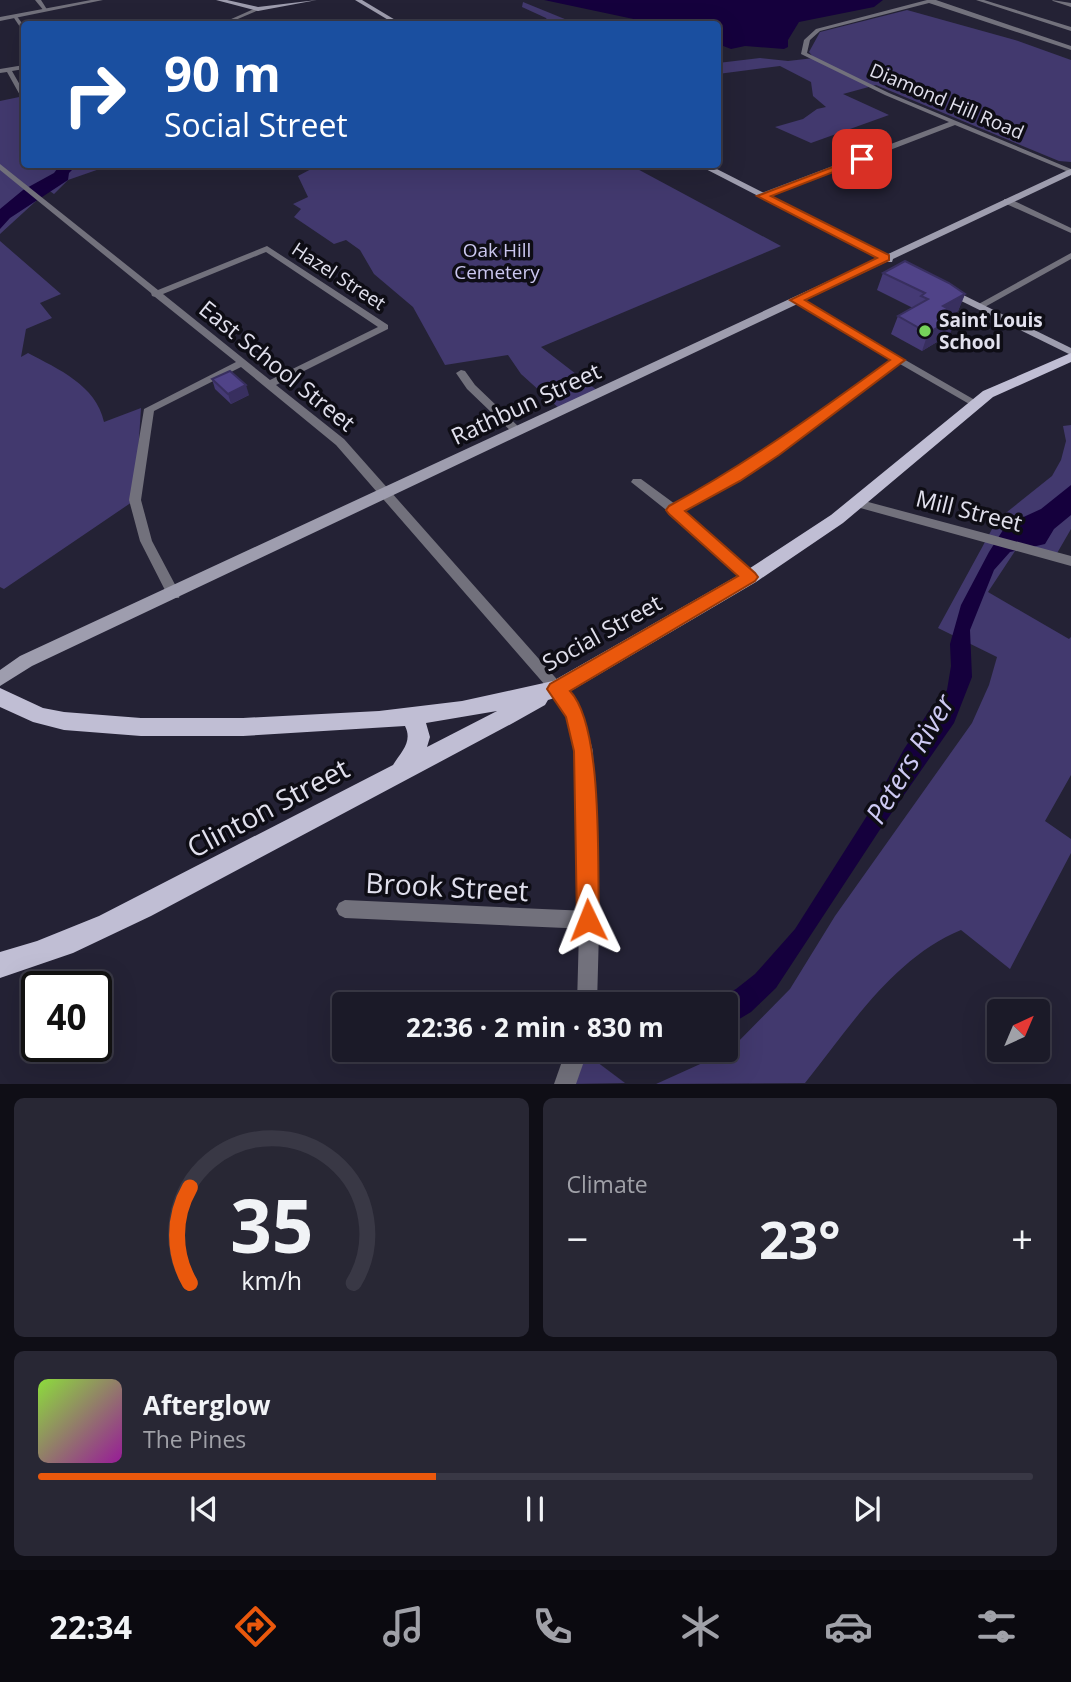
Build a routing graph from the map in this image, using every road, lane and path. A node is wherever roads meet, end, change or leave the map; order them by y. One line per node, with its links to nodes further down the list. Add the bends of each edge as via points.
1 (38, 0): 11 (street)
2 (100, 0): 11 (street)
3 (219, 0): 10 (main road)
4 (314, 0): 10 (main road)
5 (358, 0): 15 (main road)
6 (979, 0): 17 (street)
7 (1055, 0): 9 (street)
8 (931, 1): 18 (street); 23 (street, Diamond Hill Road, via 814,32 804,50 811,58)
9 (1071, 5)
10 (258, 9): 14 (street)
11 (46, 10): 12 (street)
12 (14, 16): 13 (street); 16 (street)
13 (0, 19)
14 (230, 21)
15 (394, 21)
16 (21, 25)
17 (1071, 29)
18 (1071, 48)
19 (21, 68): 20 (street)
20 (9, 70): 21 (street); 22 (street)
21 (0, 71)
22 (21, 92)
23 (956, 122): 26 (street, Diamond Hill Road); 27 (street)
24 (0, 166): 33 (street, East School Street)
25 (708, 168): 27 (main road)
26 (1070, 171): 28 (main road, Rathbun Street)
27 (762, 196): 31 (main road)
28 (1007, 201): 29 (street); 31 (main road, Rathbun Street)
29 (1071, 231)
30 (1071, 256): 35 (street)
31 (891, 261): 34 (main road, Rathbun Street)
32 (932, 282): 35 (main road)
33 (155, 293): 38 (street, East School Street); 40 (street, Hazel Street, via 267,249 384,327)
34 (796, 300): 37 (street); 42 (main road, Rathbun Street)
35 (979, 306): 36 (main road)
36 (1071, 355): 41 (main road, Social Street)
37 (899, 360): 41 (street); 46 (street, via 774,451)
38 (242, 363): 40 (street, East School Street); 49 (street, via 149,409 135,500 146,541)
39 (461, 373): 42 (street)
40 (270, 384): 44 (street, East School Street, via 340,442)
41 (975, 403): 45 (main road, Social Street)
42 (518, 432): 44 (main road, Rathbun Street)
43 (637, 482): 46 (street)
44 (383, 494): 49 (main road, Rathbun Street); 51 (street, East School Street)
45 (857, 503): 47 (street, Mill Street); 48 (main road, Social Street)
46 (674, 510): 48 (street)
47 (1071, 561)
48 (750, 577): 51 (main road, Social Street)
49 (174, 594): 50 (main road, Rathbun Street, via 26,661)
50 (0, 680)
51 (557, 689): 53 (main road, Social Street); 54 (main road, Clinton Street); 56 (street, via 576,716 584,751)
52 (0, 697): 53 (main road, Social Street, via 40,716 141,727 316,725)
53 (410, 716): 54 (main road, via 420,739)
54 (399, 773): 57 (main road, Clinton Street, via 108,925)
55 (345, 908): 56 (street, Brook Street)
56 (588, 920): 58 (street)
57 (0, 965)
58 (587, 992)
59 (573, 1062): 60 (street)
60 (565, 1083)

